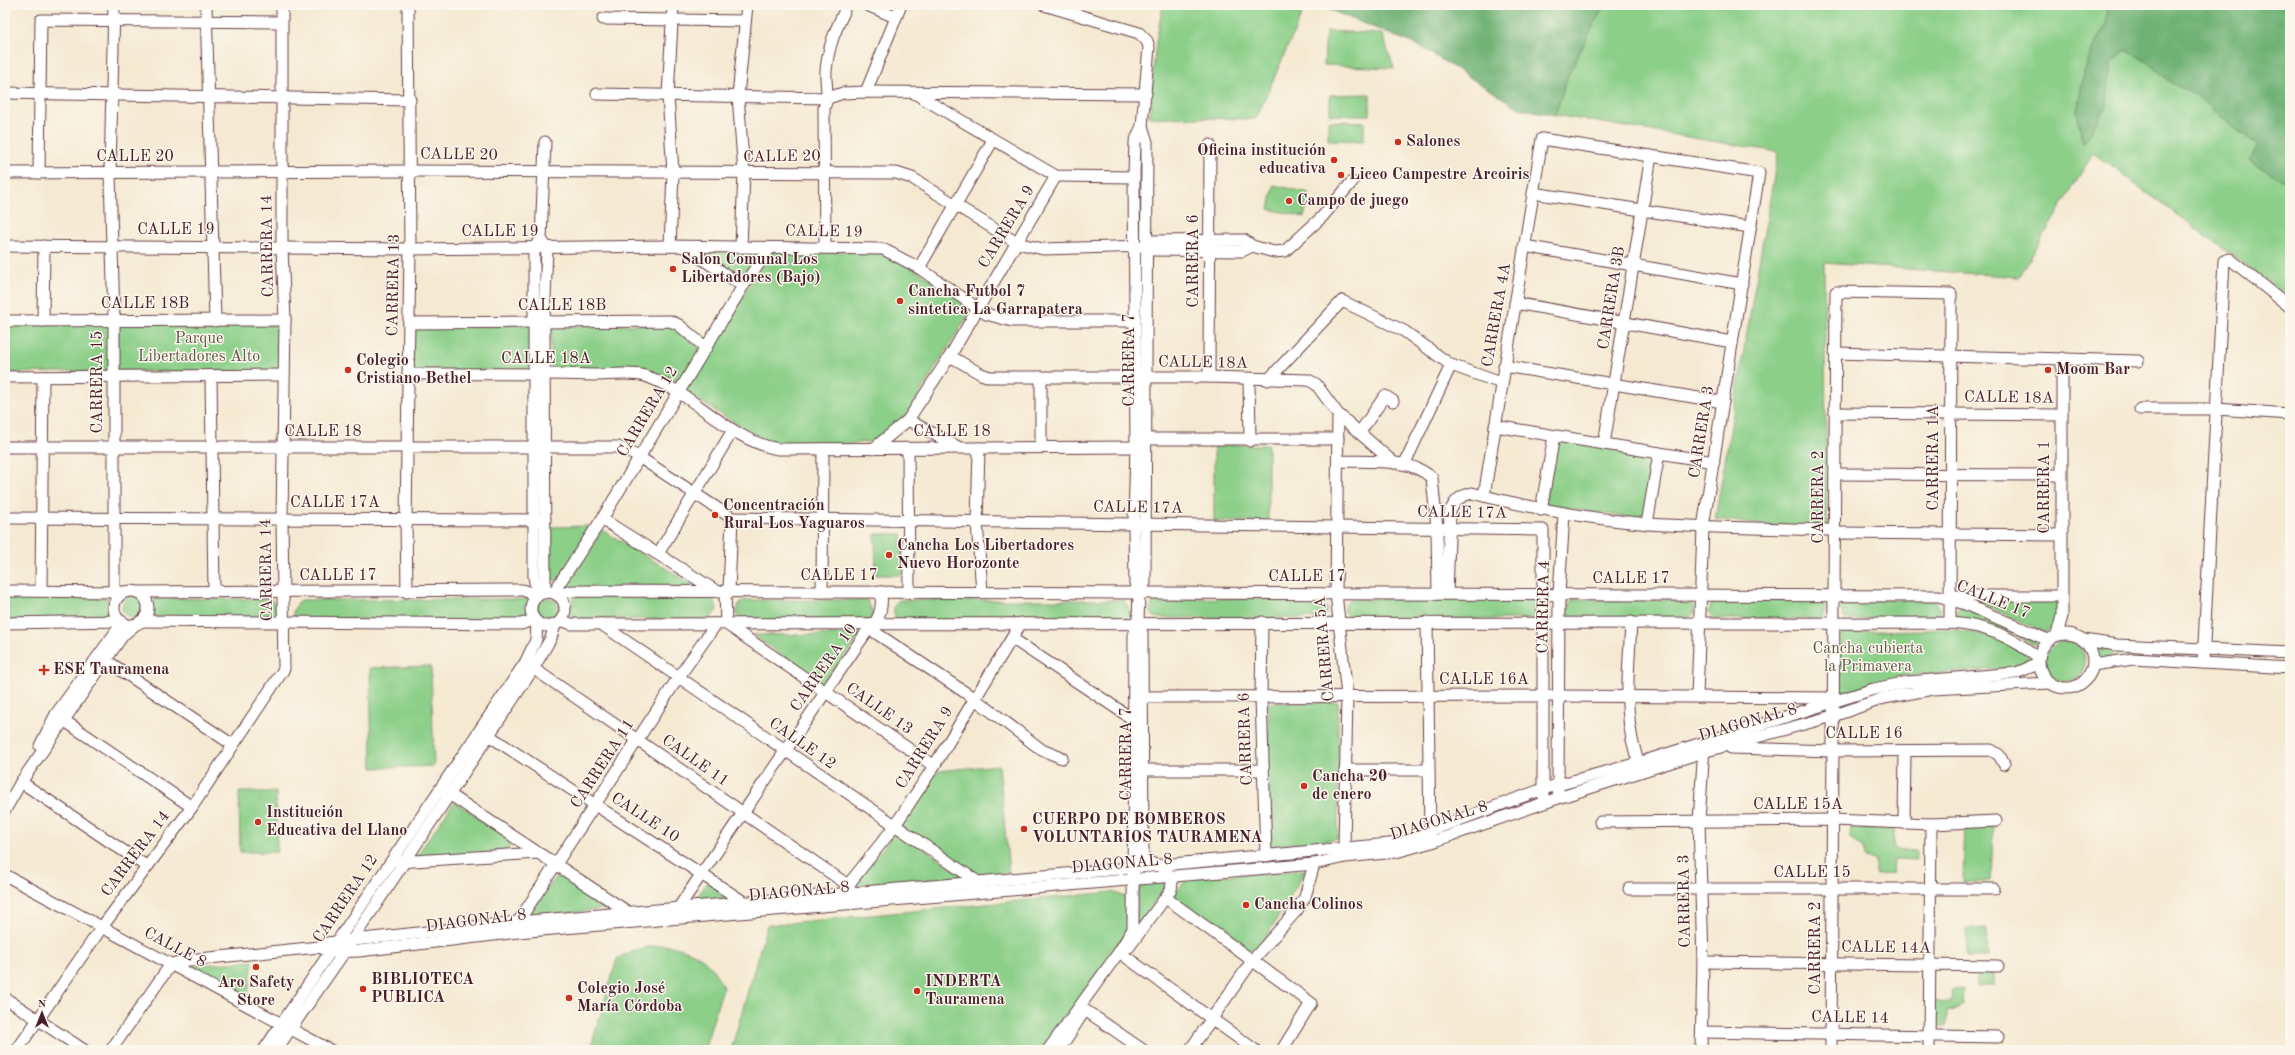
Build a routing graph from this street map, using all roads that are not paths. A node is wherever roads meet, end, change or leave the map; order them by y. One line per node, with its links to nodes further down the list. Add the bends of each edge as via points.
1 (114, 5): 13 (street, CARRERA 15)
2 (206, 5): 14 (street)
3 (282, 5): 17 (street, CARRERA 14)
4 (408, 5): 30 (street, CARRERA 13)
5 (673, 5): 15 (street)
6 (747, 5): 16 (street)
7 (867, 5): 11 (street)
8 (900, 5): 11 (street)
9 (1044, 5): 24 (street, CARRERA 7, via 1140,33 1147,40)
10 (844, 12): 29 (street, via 830,41 826,73)
11 (895, 17): 19 (street)
12 (604, 19): 15 (street)
13 (114, 20): 14 (street); 20 (street, via 41,20); 22 (street, CARRERA 15)
14 (206, 20): 17 (street); 25 (street)
15 (672, 20): 16 (street); 26 (street)
16 (745, 21): 27 (street)
17 (281, 22): 28 (street, CARRERA 14)
18 (5, 92): 20 (street)
19 (866, 92): 21 (street); 29 (street, via 843,93)
20 (39, 93): 22 (street); 42 (street)
21 (913, 93): 24 (street); 32 (street)
22 (110, 94): 25 (street); 43 (street, CARRERA 15)
23 (597, 94): 26 (street)
24 (1146, 94): 31 (street, CARRERA 7)
25 (207, 96): 28 (street); 37 (street)
26 (668, 96): 27 (street); 44 (street)
27 (738, 96): 29 (street); 45 (street)
28 (283, 97): 30 (street); 38 (street, CARRERA 14)
29 (828, 98): 40 (street, via 824,108)
30 (410, 100): 36 (street, CARRERA 13)
31 (1142, 126): 47 (street, CARRERA 7, via 1135,142); 60 (street, CARRERA 7, via 1147,142)
32 (993, 140): 46 (street); 50 (street)
33 (545, 142): 39 (street)
34 (1210, 145): 61 (street, CARRERA 6)
35 (1651, 156): 49 (street, CARRERA 4A, via 1542,139); 51 (street, CARRERA 3B); 52 (street, CARRERA 3, via 1759,173)
36 (410, 171): 38 (street, CALLE 20); 39 (street, CALLE 20); 70 (street, CARRERA 13)
37 (212, 172): 38 (street, CALLE 20); 43 (street, CALLE 20); 58 (street)
38 (283, 172): 63 (street, CARRERA 14)
39 (542, 172): 44 (street, CALLE 20); 54 (street)
40 (824, 172): 45 (street, CALLE 20); 50 (street, CALLE 20, via 896,173 912,178); 69 (street)
41 (5, 173): 42 (street, CALLE 20)
42 (39, 173): 43 (street, CALLE 20)
43 (110, 173): 57 (street, CARRERA 15)
44 (672, 173): 45 (street, CALLE 20); 59 (street)
45 (744, 173): 65 (street)
46 (1056, 176): 47 (street); 53 (street, CARRERA 9)
47 (1134, 177): 66 (street, CARRERA 7)
48 (1352, 182): 61 (street, via 1322,217 1285,250 1274,252 1254,247 1242,251)
49 (1533, 193): 51 (street); 62 (street, CARRERA 4A)
50 (955, 206): 53 (street, CALLE 20); 72 (street)
51 (1642, 210): 52 (street); 71 (street, CARRERA 3B)
52 (1750, 227): 73 (street, CARRERA 3)
53 (1017, 243): 66 (street, via 1043,249); 78 (street, CARRERA 9)
54 (544, 244): 59 (street, CALLE 19); 67 (street); 85 (street)
55 (5, 246): 56 (street, CALLE 19)
56 (44, 246): 57 (street, CALLE 19); 82 (street)
57 (113, 246): 58 (street, CALLE 19); 79 (street, CARRERA 15)
58 (213, 246): 63 (street, CALLE 19); 83 (street)
59 (670, 246): 64 (street, CALLE 19)
60 (1147, 246): 61 (street, via 1153,250); 66 (street); 106 (street, CARRERA 7)
61 (1210, 246): 105 (street, CARRERA 6)
62 (1524, 246): 71 (street); 76 (street, CARRERA 4A)
63 (282, 247): 70 (street, CALLE 19); 80 (street, CARRERA 14)
64 (684, 247): 65 (street, CALLE 19); 74 (street)
65 (742, 247): 68 (street, CALLE 19)
66 (1134, 247): 84 (street, CARRERA 7)
67 (534, 248): 70 (street, CALLE 19); 85 (street)
68 (770, 248): 69 (street, CALLE 19); 74 (street, CARRERA 12)
69 (825, 248): 72 (street, CALLE 19, via 883,249)
70 (410, 249): 87 (street, CARRERA 13)
71 (1633, 265): 73 (street); 86 (street, CARRERA 3B)
72 (919, 268): 78 (street, CALLE 19)
73 (1742, 284): 88 (street, CARRERA 3)
74 (743, 286): 89 (street, CARRERA 12)
75 (1951, 294): 90 (street, CARRERA 2, via 1836,292); 91 (street, CARRERA 1A)
76 (1515, 303): 86 (street); 96 (street, CARRERA 4A)
77 (2290, 307): 115 (street, via 2230,259 2224,261)
78 (978, 309): 84 (street, via 996,318 1012,321); 92 (street, CARRERA 9)
79 (114, 320): 82 (street, CALLE 18B); 83 (street, CALLE 18B); 100 (street, CARRERA 15)
80 (285, 320): 83 (street, CALLE 18B); 99 (street, CARRERA 14)
81 (5, 321): 82 (street, CALLE 18B)
82 (43, 321)
83 (215, 321)
84 (1135, 321): 106 (street, CARRERA 7)
85 (539, 322): 87 (street, CALLE 18B); 89 (street, CALLE 18B, via 670,321 679,325); 98 (street)
86 (1624, 322): 88 (street); 110 (street, CARRERA 3B)
87 (409, 323): 97 (street, CARRERA 13)
88 (1732, 342): 113 (street, CARRERA 3)
89 (706, 348): 111 (street, CARRERA 12)
90 (1835, 353): 91 (street); 116 (street, CARRERA 2)
91 (1951, 355): 93 (street); 118 (street, CARRERA 1A)
92 (950, 356): 104 (street, CALLE 18A, via 990,377); 121 (street, CARRERA 9)
93 (2062, 358): 94 (street); 120 (street, CARRERA 1)
94 (2138, 361)
95 (1451, 365): 108 (street, via 1404,331 1342,301); 109 (street); 149 (street)
96 (1504, 366): 109 (street, CARRERA 4A); 110 (street)
97 (408, 374): 98 (street, CALLE 18A); 136 (street, CARRERA 13)
98 (539, 374): 111 (street, CALLE 18A, via 644,376); 137 (street)
99 (284, 375): 101 (street); 135 (street, CARRERA 14)
100 (114, 376): 101 (street); 103 (street); 132 (street, CARRERA 15)
101 (211, 376): 134 (street)
102 (5, 377): 103 (street)
103 (43, 377): 131 (street)
104 (1041, 377): 106 (street, CALLE 18A); 142 (street)
105 (1209, 377): 106 (street, CALLE 18A); 107 (street, CALLE 18A)
106 (1141, 378): 126 (street, CARRERA 7); 133 (street, CARRERA 7)
107 (1249, 379): 108 (street, CALLE 18A); 128 (street)
108 (1268, 380): 117 (street, CALLE 18A, via 1308,380 1316,384)
109 (1501, 383): 122 (street, CARRERA 4A)
110 (1614, 384): 113 (street); 129 (street, CARRERA 3B)
111 (679, 392): 123 (street, CALLE 18A); 146 (street, CARRERA 12)
112 (1393, 401): 124 (street, via 1384,396)
113 (1723, 402): 148 (street, CARRERA 3)
114 (2140, 408): 115 (street)
115 (2216, 409): 119 (street); 228 (street)
116 (1835, 413): 118 (street, CALLE 18A); 150 (street, CARRERA 2)
117 (1338, 414): 124 (street); 127 (street, CARRERA 5A)
118 (1951, 414): 120 (street, CALLE 18A); 151 (street, CARRERA 1A)
119 (2290, 414)
120 (2062, 415): 152 (street, CARRERA 1)
121 (908, 420): 140 (street); 144 (street, CARRERA 9)
122 (1495, 426): 125 (street); 154 (street, CARRERA 4A)
123 (733, 430): 138 (street, CALLE 18A); 153 (street)
124 (1360, 432): 149 (street)
125 (1554, 436): 129 (street); 155 (street)
126 (1146, 439): 128 (street); 170 (street, CARRERA 7)
127 (1338, 439): 128 (street); 147 (street, CARRERA 5A)
128 (1250, 440)
129 (1604, 444): 145 (street)
130 (5, 447): 131 (street, CALLE 18)
131 (43, 447): 132 (street, CALLE 18); 158 (street)
132 (114, 447): 134 (street, CALLE 18); 161 (street, CARRERA 15)
133 (1136, 447): 142 (street, CALLE 18); 169 (street, CARRERA 7)
134 (212, 448): 135 (street, CALLE 18); 159 (street)
135 (284, 448): 136 (street, CALLE 18); 164 (street, CARRERA 14)
136 (408, 448): 137 (street, CALLE 18); 165 (street, CARRERA 13)
137 (540, 448): 146 (street, CALLE 18, via 618,447); 166 (street)
138 (769, 448): 143 (street, CALLE 18)
139 (908, 448): 140 (street, CALLE 18); 144 (street, CALLE 18); 167 (street)
140 (960, 448): 141 (street, CALLE 18)
141 (979, 448): 142 (street, CALLE 18); 168 (street)
142 (1041, 448)
143 (822, 449): 144 (street, CALLE 18); 163 (street)
144 (874, 449)
145 (1659, 453): 148 (street); 171 (street)
146 (639, 456): 153 (street, CALLE 18); 162 (street, CARRERA 12)
147 (1338, 461): 149 (street); 172 (street, CARRERA 5A)
148 (1714, 462): 173 (street, CARRERA 3)
149 (1399, 463): 174 (street, via 1427,472 1432,478)
150 (1835, 474): 151 (street); 176 (street, CARRERA 2)
151 (1950, 475): 152 (street); 177 (street, CARRERA 1A)
152 (2061, 475): 178 (street, CARRERA 1)
153 (695, 492): 160 (street, CALLE 18); 179 (street)
154 (1484, 496): 155 (street, CALLE 17A); 175 (street, CALLE 17A, via 1472,493 1462,495 1454,502 1450,512)
155 (1541, 510): 156 (street, CALLE 17A)
156 (1564, 513): 171 (street, CALLE 17A); 197 (street, CARRERA 4)
157 (5, 518): 158 (street, CALLE 17A)
158 (42, 518): 161 (street, CALLE 17A); 181 (street)
159 (212, 518): 161 (street, CALLE 17A); 164 (street, CALLE 17A); 186 (street)
160 (732, 518): 163 (street, CALLE 17A); 188 (street)
161 (114, 519): 183 (street, CARRERA 15)
162 (602, 519): 179 (street); 198 (street, CARRERA 12)
163 (822, 519): 167 (street, CALLE 17A); 189 (street)
164 (282, 520): 165 (street, CALLE 17A); 182 (street, CARRERA 14)
165 (406, 520): 166 (street, CALLE 17A); 187 (street, CARRERA 13)
166 (540, 520): 198 (street, via 534,576)
167 (909, 521): 168 (street, CALLE 17A); 191 (street)
168 (977, 522): 169 (street, CALLE 17A); 192 (street)
169 (1134, 524): 170 (street, CALLE 17A); 193 (street, CARRERA 7, via 1135,583)
170 (1146, 524): 172 (street, CALLE 17A); 193 (street, CARRERA 7, via 1145,583)
171 (1647, 524): 173 (street, CALLE 17A)
172 (1337, 527): 174 (street, CALLE 17A); 194 (street, CARRERA 5A)
173 (1703, 527): 176 (street, CALLE 17A); 199 (street, CARRERA 3)
174 (1437, 528): 175 (street, CALLE 17A); 195 (street)
175 (1449, 529): 195 (street, CALLE 17A); 196 (street, CALLE 17A, via 1543,530)
176 (1834, 532): 177 (street); 200 (street, CARRERA 2)
177 (1950, 534): 178 (street); 202 (street, CARRERA 1A)
178 (2061, 535): 201 (street, CARRERA 1)
179 (658, 554): 188 (street)
180 (5, 591): 181 (street)
181 (41, 591): 183 (street)
182 (282, 591): 186 (street, CALLE 17); 187 (street, CALLE 17); 206 (street, CARRERA 14)
183 (114, 592): 184 (street)
184 (125, 592): 185 (street); 205 (street, via 118,597 115,605 116,614)
185 (138, 592): 186 (street, CALLE 17); 218 (street, via 145,598 148,606 147,614)
186 (214, 592)
187 (407, 592): 198 (street, CALLE 17, via 523,590)
188 (724, 592): 189 (street, CALLE 17); 198 (street, CALLE 17, via 572,591); 222 (street)
189 (822, 592): 190 (street, CALLE 17)
190 (881, 592): 191 (street, CALLE 17); 223 (street, CARRERA 10, via 881,614)
191 (909, 592): 192 (street, CALLE 17)
192 (982, 592): 193 (street, CALLE 17)
193 (1139, 592): 194 (street, CALLE 17); 208 (street, CARRERA 7)
194 (1336, 593): 195 (street, CALLE 17); 210 (street, CARRERA 5A)
195 (1443, 594): 196 (street, CALLE 17)
196 (1542, 594): 197 (street, CALLE 17); 212 (street)
197 (1559, 594): 199 (street, CALLE 17); 213 (street, CARRERA 4)
198 (545, 595): 204 (street, via 531,609); 207 (street, via 562,599 565,608)
199 (1701, 595): 200 (street, CALLE 17); 215 (street, CARRERA 3)
200 (1834, 596): 202 (street, CALLE 17); 216 (street, CARRERA 2)
201 (2061, 596): 202 (street); 203 (street, CARRERA 1)
202 (1950, 597): 220 (street, CARRERA 1A); 225 (street, CALLE 17)
203 (2062, 616): 224 (street, CARRERA 1); 225 (street, CARRERA 1)
204 (536, 621): 206 (street, via 521,624); 207 (street, via 544,626); 233 (street, CARRERA 12, via 536,640)
205 (122, 622): 217 (street); 218 (street); 230 (street)
206 (284, 622): 218 (street); 254 (street, CARRERA 14, via 284,670)
207 (558, 622): 221 (street, CALLE 17); 233 (street, CARRERA 12, via 551,638)
208 (1138, 622): 209 (street, CALLE 17); 219 (street, CALLE 17); 243 (street, CARRERA 7, via 1142,633)
209 (1262, 622): 210 (street, CALLE 17); 244 (street, CARRERA 6)
210 (1339, 622): 211 (street, CALLE 17); 239 (street, CARRERA 5A)
211 (1427, 622): 212 (street, CALLE 17); 240 (street)
212 (1542, 622): 213 (street, CALLE 17); 241 (street)
213 (1559, 622): 214 (street, CALLE 17); 242 (street, CARRERA 4)
214 (1631, 622): 215 (street, CALLE 17); 245 (street)
215 (1700, 622): 216 (street, CALLE 17); 246 (street, CARRERA 3)
216 (1834, 622): 220 (street, CALLE 17); 248 (street, CARRERA 2)
217 (5, 623)
218 (139, 623): 230 (street)
219 (1021, 623): 223 (street, CALLE 17); 226 (street, CARRERA 9)
220 (1950, 623): 231 (street, CALLE 17, via 1991,630 2016,641)
221 (601, 624): 222 (street, CALLE 17); 236 (street, CALLE 12)
222 (721, 624): 223 (street, CALLE 17); 236 (street, CARRERA 11); 238 (street, CALLE 13)
223 (873, 626): 238 (street, CARRERA 10); 247 (street)
224 (2071, 634): 225 (street); 227 (street)
225 (2052, 637): 231 (street, via 2042,648)
226 (1013, 639): 247 (street, CARRERA 9); 251 (street)
227 (2083, 640): 228 (street, via 2117,645); 234 (street, via 2093,656)
228 (2204, 649): 229 (street); 232 (street)
229 (2290, 653)
230 (102, 658): 250 (street); 254 (street)
231 (2038, 661): 237 (street, via 2042,675); 248 (street, DIAGONAL 8, via 2016,674 1908,682)
232 (2203, 663): 234 (street, via 2133,659); 235 (street)
233 (529, 666): 252 (street, CARRERA 12); 253 (street, CALLE 11)
234 (2093, 666): 237 (street, via 2087,678 2079,685 2070,688)
235 (2290, 668)
236 (678, 678): 253 (street, CARRERA 11); 259 (street, CALLE 12)
237 (2050, 683): 249 (street, DIAGONAL 8, via 1933,689 1900,694)
238 (826, 691): 259 (street, CARRERA 10); 262 (street, CALLE 13)
239 (1346, 696): 240 (street, CALLE 16A); 244 (street, CALLE 16A); 266 (street, CARRERA 5A)
240 (1428, 696): 241 (street, CALLE 16A); 267 (street)
241 (1542, 696): 242 (street, CALLE 16A); 270 (street)
242 (1559, 696): 245 (street, CALLE 16A); 269 (street, CARRERA 4)
243 (1139, 697): 244 (street, CALLE 16A); 251 (street, CARRERA 7); 264 (street, CARRERA 7)
244 (1260, 697): 265 (street, CARRERA 6)
245 (1628, 697): 246 (street, CALLE 16A); 263 (street, via 1628,721)
246 (1697, 698): 248 (street, CALLE 16A)
247 (975, 699): 260 (street, via 1048,754); 262 (street, CARRERA 9)
248 (1833, 700): 249 (street, CARRERA 2); 255 (street, DIAGONAL 8)
249 (1833, 716): 256 (street, DIAGONAL 8); 257 (street, CARRERA 2)
250 (60, 718): 268 (street); 276 (street)
251 (1134, 720): 264 (street, CARRERA 7)
252 (484, 732): 271 (street, CARRERA 12); 275 (street, CALLE 10)
253 (638, 741): 275 (street, CARRERA 11); 277 (street, CALLE 11)
254 (233, 745): 276 (street, CARRERA 14)
255 (1704, 747): 256 (street, DIAGONAL 8); 263 (street, DIAGONAL 8); 279 (street, CARRERA 3)
256 (1718, 748): 257 (street, CALLE 16)
257 (1833, 751): 258 (street, CALLE 16); 278 (street, CARRERA 2)
258 (1905, 751): 261 (street, CALLE 16, via 1991,750 1999,755); 282 (street)
259 (786, 752): 277 (street, CARRERA 10); 284 (street, CALLE 12)
260 (1062, 758)
261 (2004, 764)
262 (934, 766): 284 (street, CARRERA 9)
263 (1640, 768): 269 (street, DIAGONAL 8); 272 (street, DIAGONAL 8)
264 (1138, 770): 265 (street); 295 (street, CARRERA 7, via 1143,857 1151,864); 297 (street, CARRERA 7)
265 (1263, 770): 291 (street, CARRERA 6)
266 (1345, 770): 267 (street); 288 (street, CARRERA 5A)
267 (1428, 770): 285 (street)
268 (21, 782): 273 (street); 296 (street)
269 (1558, 784): 270 (street, DIAGONAL 8); 272 (street, CARRERA 4)
270 (1542, 789): 274 (street); 285 (street, DIAGONAL 8)
271 (444, 791): 286 (street); 292 (street, CARRERA 12)
272 (1558, 798): 274 (street, DIAGONAL 8)
273 (6, 804)
274 (1543, 804): 287 (street, DIAGONAL 8)
275 (596, 805): 293 (street, CARRERA 11); 299 (street, CALLE 10)
276 (192, 807): 296 (street, CARRERA 14)
277 (743, 813): 299 (street, CARRERA 10); 302 (street, CALLE 11)
278 (1833, 820): 279 (street, CALLE 15A); 282 (street, CALLE 15A); 306 (street, CARRERA 2)
279 (1699, 821): 281 (street, CALLE 15A); 305 (street, CARRERA 3)
280 (1996, 821): 283 (street, CALLE 15A)
281 (1600, 822)
282 (1904, 823): 283 (street, CALLE 15A)
283 (1931, 824): 307 (street)
284 (894, 827): 302 (street, CARRERA 9); 303 (street, CALLE 12)
285 (1429, 831): 287 (street); 288 (street, DIAGONAL 8, via 1408,840)
286 (514, 837): 289 (street); 290 (street, via 514,849)
287 (1432, 842): 294 (street, DIAGONAL 8, via 1396,852 1345,857)
288 (1344, 847): 291 (street, DIAGONAL 8)
289 (538, 853): 290 (street); 293 (street)
290 (503, 856): 292 (street)
291 (1266, 856): 295 (street, DIAGONAL 8)
292 (397, 862): 316 (street, CARRERA 12); 317 (street, CARRERA 12)
293 (555, 864): 312 (street); 315 (street, CARRERA 11)
294 (1314, 864): 300 (street, DIAGONAL 8); 320 (street, via 1305,897 1298,910)
295 (1158, 865): 297 (street, DIAGONAL 8); 300 (street, CARRERA 7, via 1166,869)
296 (146, 866): 314 (street, CARRERA 14)
297 (1132, 867): 301 (street, CARRERA 7); 303 (street, DIAGONAL 8)
298 (5, 874): 314 (street, CALLE 8)
299 (702, 874): 311 (street, CALLE 10); 313 (street, CARRERA 10)
300 (1171, 876): 301 (street, DIAGONAL 8); 309 (street, CARRERA 7, via 1171,890)
301 (1133, 879): 303 (street, DIAGONAL 8); 319 (street, CARRERA 7, via 1133,929)
302 (850, 888): 303 (street, DIAGONAL 8); 310 (street); 311 (street, DIAGONAL 8)
303 (978, 888): 310 (street, DIAGONAL 8)
304 (1629, 889): 305 (street, CALLE 15)
305 (1701, 889): 306 (street, CALLE 15); 321 (street, CARRERA 3)
306 (1832, 889): 307 (street, CALLE 15); 323 (street, CARRERA 2)
307 (1929, 889): 308 (street, CALLE 15); 324 (street)
308 (1994, 889)
309 (1166, 898): 319 (street, CARRERA 7); 320 (street)
310 (856, 903): 311 (street, DIAGONAL 8)
311 (744, 907): 313 (street, DIAGONAL 8)
312 (628, 912): 313 (street, DIAGONAL 8); 315 (street, DIAGONAL 8)
313 (679, 913): 315 (street, DIAGONAL 8)
314 (102, 927): 322 (street, CALLE 8); 328 (street, CARRERA 14)
315 (518, 927): 317 (street, DIAGONAL 8)
316 (336, 942): 317 (street, DIAGONAL 8); 318 (street, DIAGONAL 8, via 327,943)
317 (348, 946): 318 (street, DIAGONAL 8); 330 (street, CARRERA 12)
318 (324, 949): 322 (street, DIAGONAL 8, via 189,960); 330 (street, CARRERA 12)
319 (1121, 953): 327 (street, CARRERA 7); 329 (street); 341 (street, CARRERA 7)
320 (1252, 961): 329 (street); 346 (street, via 1312,1003)
321 (1703, 962): 323 (street, CALLE 14A); 331 (street, CARRERA 3)
322 (171, 964): 330 (street, CALLE 8); 337 (street)
323 (1832, 964): 324 (street, CALLE 14A); 332 (street, CARRERA 2)
324 (1930, 965): 325 (street, CALLE 14A); 333 (street)
325 (1998, 966)
326 (5, 998): 328 (street)
327 (1085, 1010): 342 (street, CARRERA 7); 343 (street)
328 (38, 1018): 335 (street, CARRERA 14); 336 (street)
329 (1212, 1018): 344 (street); 345 (street)
330 (286, 1026): 338 (street, CARRERA 12); 339 (street, CARRERA 12); 340 (street, CALLE 8)
331 (1702, 1032): 332 (street, CALLE 14); 347 (street, CARRERA 3)
332 (1831, 1034): 333 (street, CALLE 14); 348 (street, CARRERA 2)
333 (1929, 1035): 334 (street, CALLE 14); 349 (street)
334 (1998, 1037)
335 (17, 1050)
336 (84, 1050)
337 (111, 1050)
338 (264, 1050)
339 (276, 1050)
340 (330, 1050)
341 (1048, 1050)
342 (1059, 1050)
343 (1143, 1050)
344 (1190, 1050)
345 (1255, 1050)
346 (1282, 1050)
347 (1701, 1050)
348 (1831, 1050)
349 (1929, 1050)

